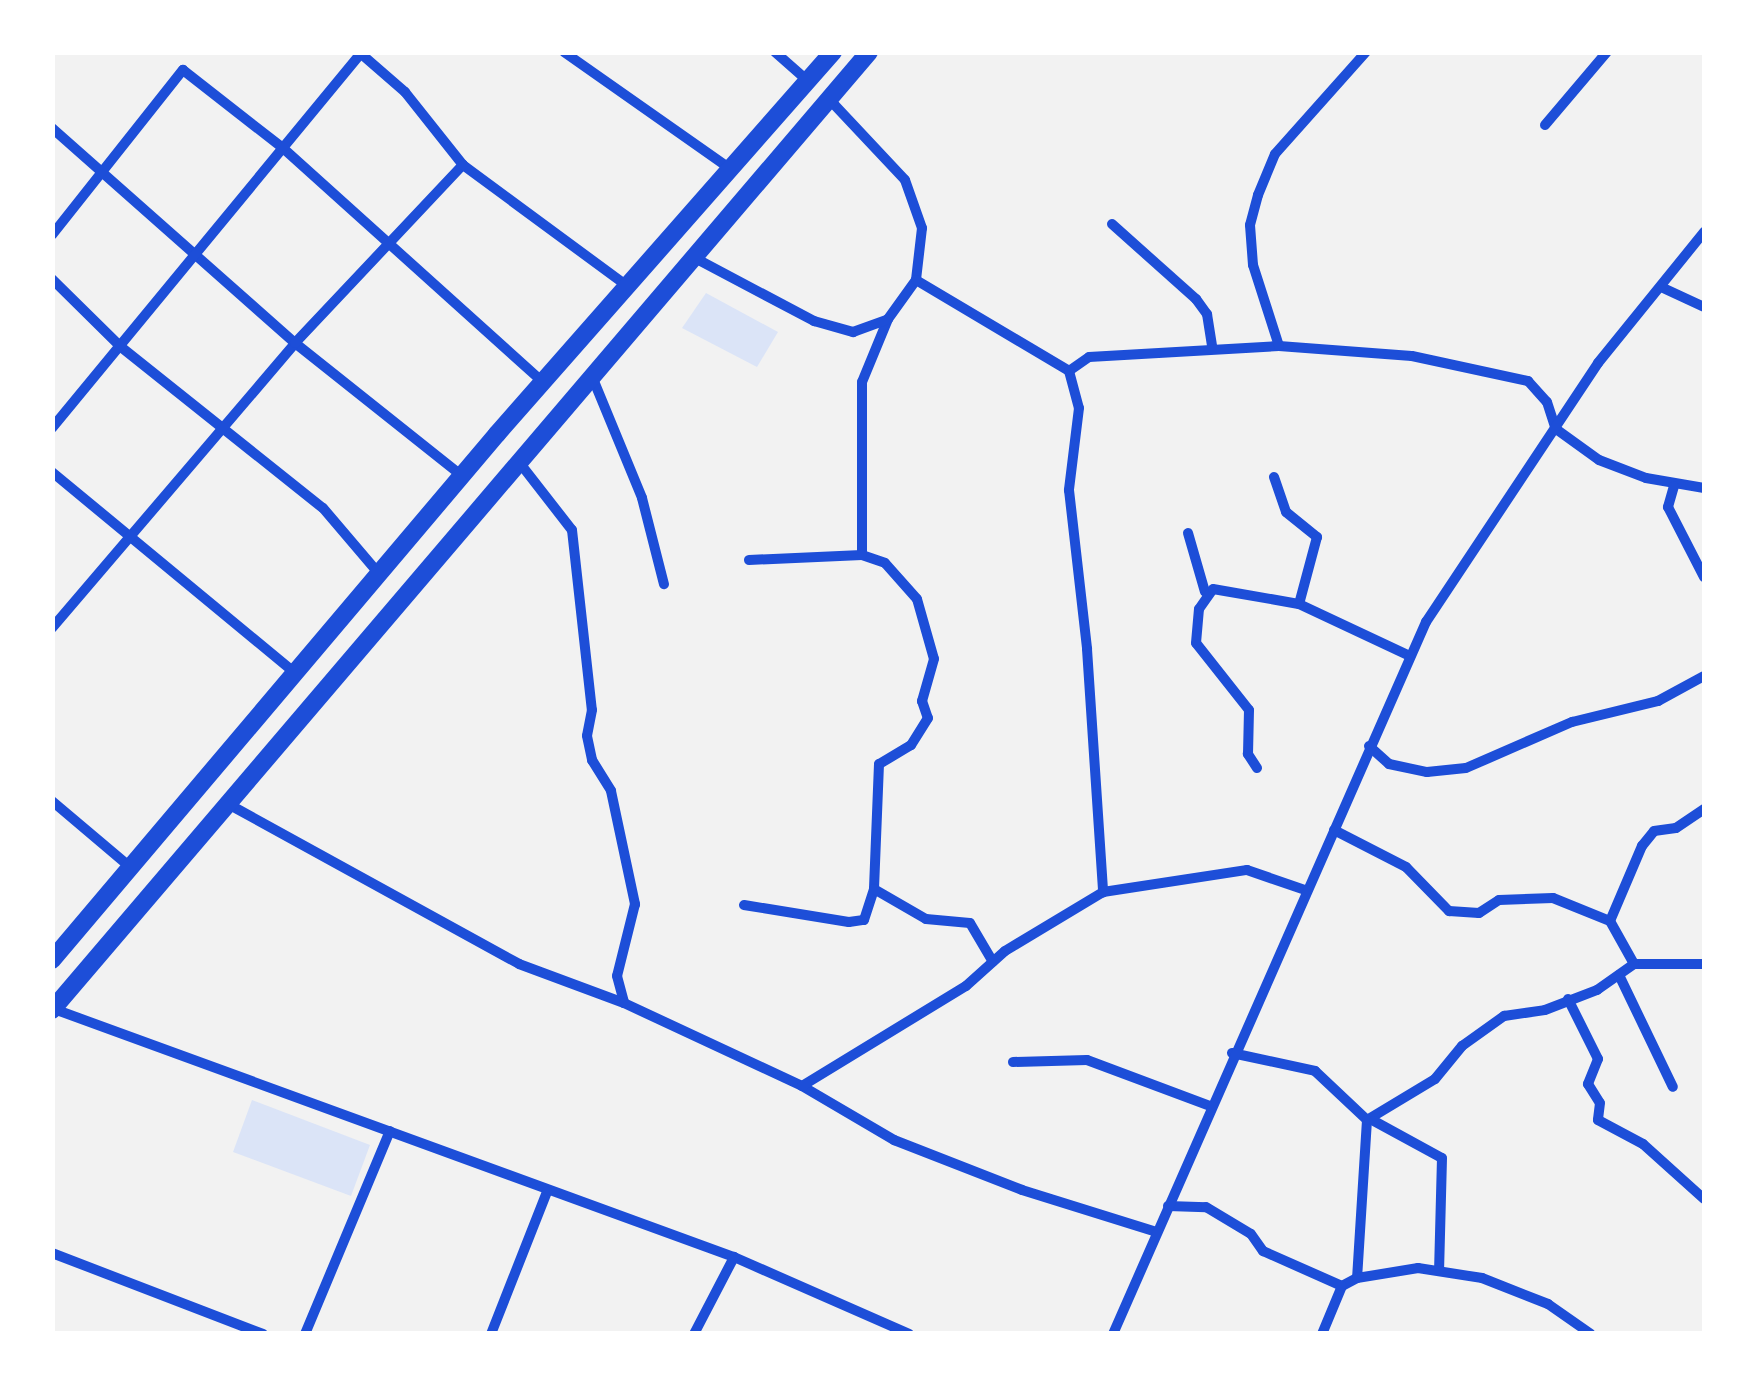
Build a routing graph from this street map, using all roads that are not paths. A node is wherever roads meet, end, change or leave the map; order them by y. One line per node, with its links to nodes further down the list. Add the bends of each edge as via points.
1 (564, 52): 14 (street)
2 (775, 52): 8 (street)
3 (834, 52): 8 (highway)
4 (869, 52): 9 (highway)
5 (1366, 52): 29 (street, via 1275,154 1258,195 1250,225 1253,265)
6 (1607, 52): 10 (street)
7 (361, 53): 12 (street); 13 (street, via 406,92)
8 (809, 83): 14 (highway)
9 (829, 99): 21 (highway); 23 (street, via 905,180 922,228)
10 (1545, 125)
11 (52, 128): 15 (street)
12 (284, 149): 15 (street, via 183,70); 19 (street); 20 (street)
13 (463, 165): 19 (street); 24 (street)
14 (729, 168): 24 (highway)
15 (96, 172): 18 (street); 20 (street)
16 (1112, 224): 31 (street, via 1196,300 1207,314)
17 (1704, 232): 25 (street)
18 (52, 235)
19 (386, 244): 28 (street); 34 (street)
20 (195, 250): 28 (street); 30 (street)
21 (694, 258): 27 (street, via 814,320 853,332); 33 (highway)
22 (52, 279): 30 (street)
23 (916, 280): 27 (street); 32 (street)
24 (627, 286): 34 (highway)
25 (1662, 287): 26 (street); 36 (street, via 1598,363)
26 (1704, 307)
27 (888, 319): 46 (street, via 862,382)
28 (295, 343): 37 (street); 40 (street)
29 (1280, 346): 31 (street); 36 (street, via 1412,356 1528,381 1547,402)
30 (120, 347): 35 (street); 37 (street)
31 (1212, 347): 32 (street, via 1089,357)
32 (1069, 370): 66 (street, via 1079,408 1068,490 1087,649)
33 (591, 373): 38 (highway); 50 (street, via 642,498)
34 (543, 382): 40 (highway)
35 (52, 428)
36 (1556, 429): 42 (street, via 1599,460); 54 (street)
37 (224, 430): 45 (street); 48 (street, via 324,508)
38 (519, 462): 60 (highway); 75 (street, via 572,530 592,710 587,736 610,790 635,904 616,976)
39 (52, 472): 45 (street)
40 (462, 476): 48 (highway)
41 (1274, 477): 52 (street, via 1286,512 1317,537)
42 (1674, 486): 43 (street); 49 (street, via 1668,507)
43 (1704, 488)
44 (1188, 533): 51 (street)
45 (130, 539): 53 (street); 55 (street)
46 (862, 555): 47 (street); 64 (street, via 885,563 917,599 934,659 922,700 928,718 911,745 880,764)
47 (749, 560)
48 (381, 575): 55 (highway)
49 (1704, 577)
50 (664, 584)
51 (1205, 592): 52 (street); 58 (street, via 1196,644 1249,710 1248,754)
52 (1300, 604): 54 (street)
53 (55, 621)
54 (1410, 656): 57 (street)
55 (298, 675): 63 (highway)
56 (1704, 676): 57 (street, via 1658,702 1572,722 1466,768 1427,772 1389,764)
57 (1370, 746): 62 (street)
58 (1257, 768)
59 (52, 801): 63 (street)
60 (230, 805): 75 (street, via 519,964); 76 (highway)
61 (1704, 808): 68 (street, via 1676,828 1654,831)
62 (1334, 830): 65 (street); 68 (street, via 1406,867 1448,911 1478,913 1499,900 1535,896)
63 (130, 866): 69 (highway)
64 (874, 889): 67 (street, via 864,920 850,922); 70 (street, via 926,919 970,923)
65 (1305, 890): 66 (street, via 1248,870); 77 (street)
66 (1102, 892): 70 (street)
67 (744, 906)
68 (1610, 921): 71 (street)
69 (52, 960)
70 (994, 962): 79 (street)
71 (1634, 964): 72 (street); 73 (street)
72 (1704, 964)
73 (1619, 975): 74 (street); 80 (street)
74 (1568, 999): 82 (street, via 1504,1016 1462,1046 1436,1079); 85 (street, via 1598,1059 1588,1084 1600,1103 1598,1120 1644,1144)
75 (624, 1003): 79 (street)
76 (53, 1010): 83 (street)
77 (1232, 1054): 81 (street); 82 (street, via 1315,1071)
78 (1013, 1062): 81 (street, via 1102,1064)
79 (802, 1086): 87 (street, via 894,1140 956,1166)
80 (1673, 1087)
81 (1210, 1106): 86 (street)
82 (1370, 1120): 90 (street, via 1442,1158); 91 (street)
83 (390, 1131): 84 (street); 95 (street)
84 (546, 1192): 89 (street); 96 (street)
85 (1704, 1199)
86 (1168, 1206): 87 (street); 92 (street, via 1206,1206 1252,1234 1262,1251)
87 (1157, 1232): 98 (street)
88 (52, 1253): 94 (street)
89 (734, 1256): 93 (street); 97 (street)
90 (1439, 1270): 91 (street); 100 (street, via 1528,1296)
91 (1357, 1278): 92 (street)
92 (1342, 1286): 99 (street)
93 (909, 1333)
94 (263, 1334)
95 (305, 1334)
96 (491, 1334)
97 (694, 1334)
98 (1113, 1334)
99 (1322, 1334)
100 (1592, 1334)

